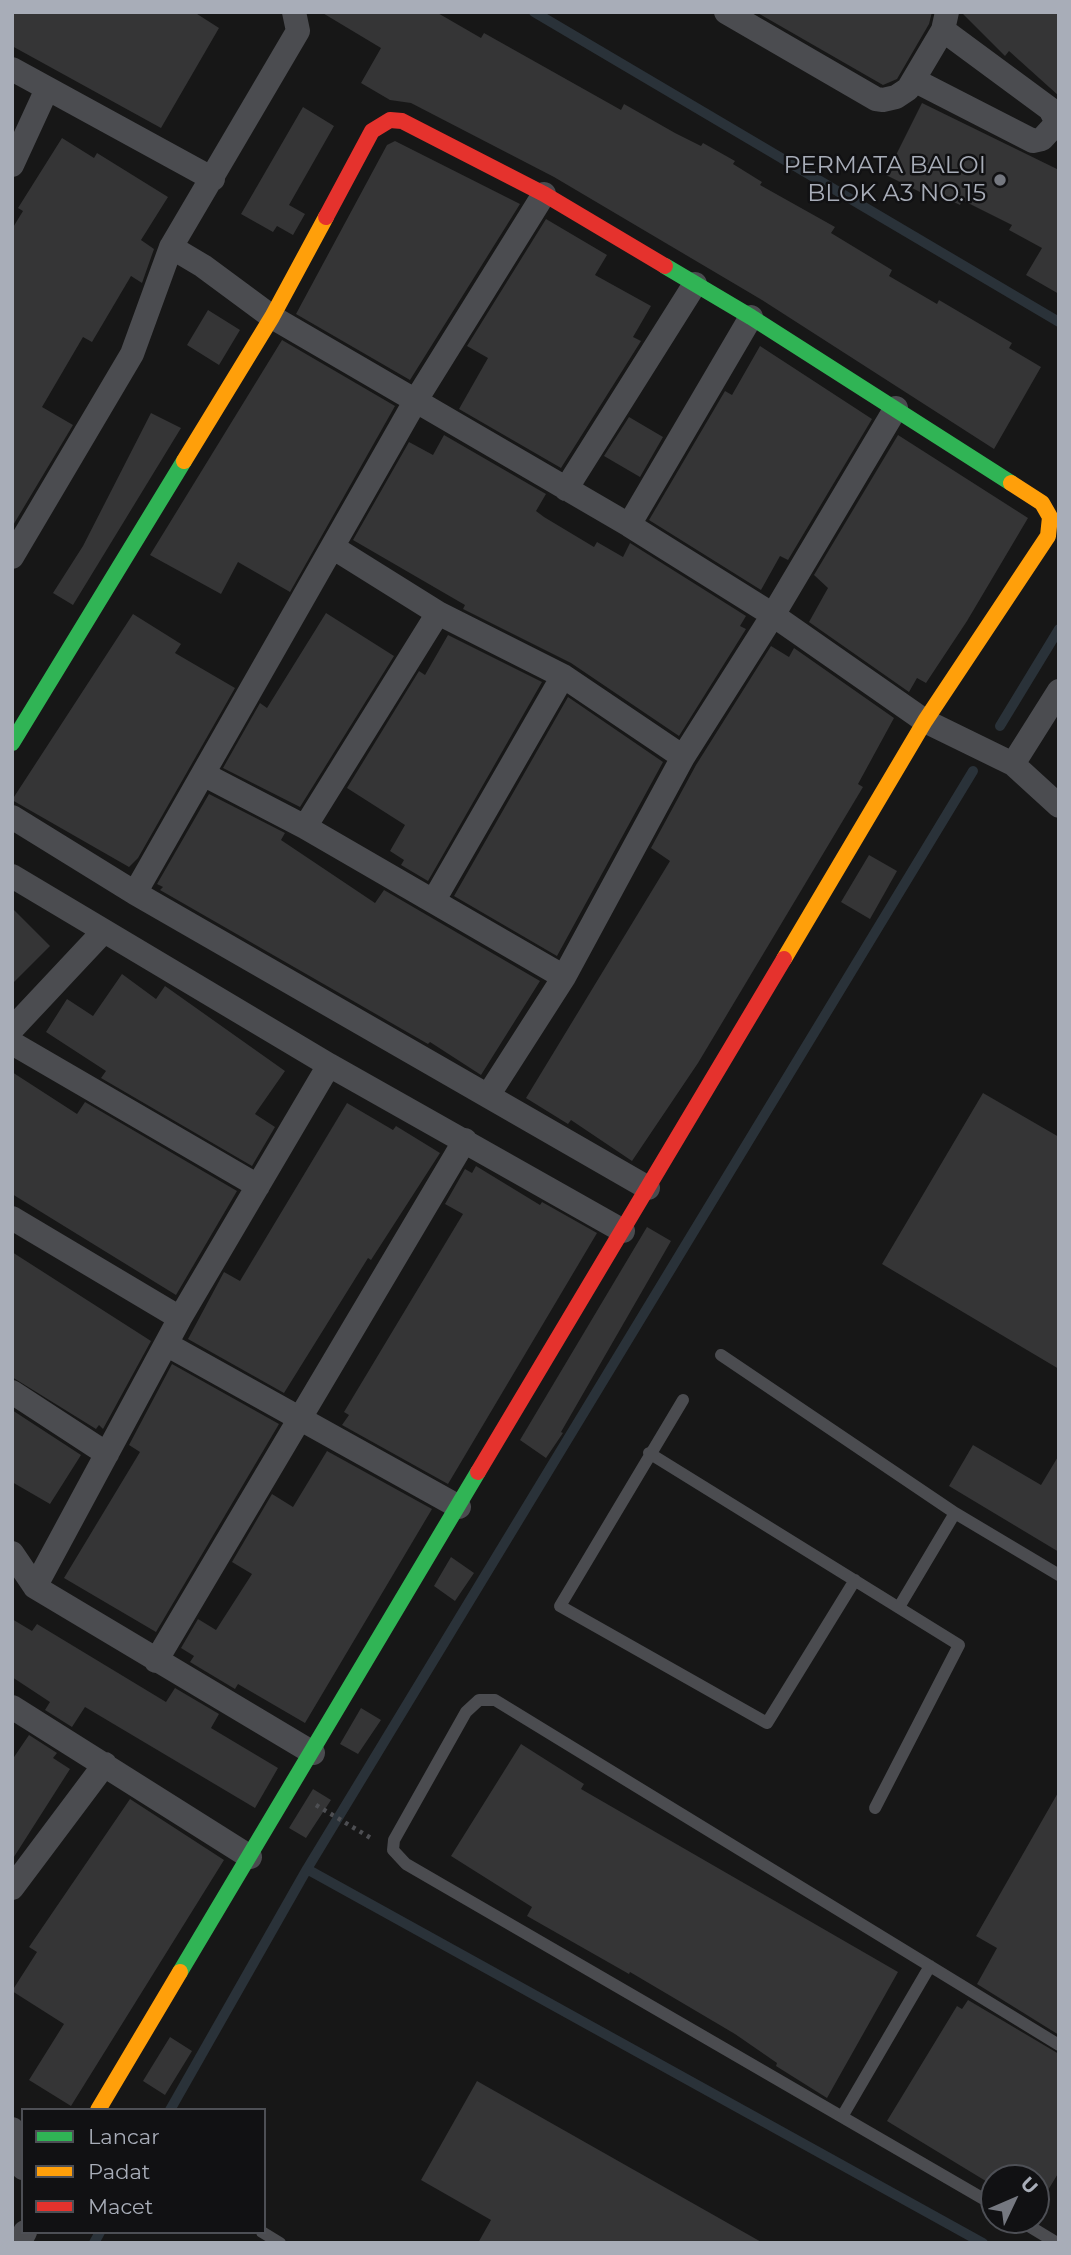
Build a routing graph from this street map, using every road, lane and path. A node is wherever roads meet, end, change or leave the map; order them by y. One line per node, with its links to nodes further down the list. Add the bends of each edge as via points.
1 (294, 12): 8 (street, via 298,30)
2 (726, 12): 5 (street, via 876,99 896,97)
3 (945, 21): 5 (street); 5 (street, via 1051,109 1056,121 1053,127 1042,139 1033,141)
4 (12, 69): 6 (street)
5 (914, 80)
6 (47, 89): 7 (street); 8 (street)
7 (12, 165)
8 (213, 179): 10 (street)
9 (544, 194): 11 (street); 12 (street, via 402,121 384,121 372,131); 14 (street)
10 (171, 247): 12 (street); 19 (street, via 132,354)
11 (695, 284): 13 (street); 16 (street)
12 (272, 317): 14 (street); 25 (street)
13 (751, 317): 15 (street); 17 (street)
14 (416, 400): 16 (street); 18 (street)
15 (896, 408): 21 (street); 24 (street, via 1042,503 1051,523 1048,536)
16 (566, 489): 17 (street)
17 (629, 525): 21 (street)
18 (334, 548): 20 (street); 28 (street)
19 (12, 557)
20 (438, 613): 22 (street); 31 (street)
21 (773, 615): 24 (street); 26 (street)
22 (563, 676): 26 (street); 34 (street)
23 (1059, 691): 27 (street)
24 (925, 721): 27 (street); 43 (street)
25 (12, 743)
26 (683, 757): 36 (street)
27 (1013, 764): 29 (street)
28 (205, 775): 31 (street); 33 (street)
29 (1059, 806)
30 (12, 817): 33 (street)
31 (305, 827): 34 (street)
32 (12, 876): 35 (street)
33 (135, 894): 40 (street)
34 (434, 900): 36 (street)
35 (103, 932): 37 (street); 39 (street)
36 (564, 977): 40 (street)
37 (12, 1029)
38 (12, 1043): 42 (street)
39 (329, 1065): 41 (street); 42 (street)
40 (489, 1094): 43 (street)
41 (465, 1140): 45 (street); 51 (street)
42 (258, 1186): 46 (street)
43 (649, 1188): 45 (street)
44 (12, 1218): 46 (street)
45 (623, 1231): 54 (street)
46 (180, 1318): 47 (street)
47 (166, 1344): 51 (street); 53 (street)
48 (721, 1355): 55 (lane)
49 (12, 1392): 53 (street)
50 (683, 1400): 52 (lane)
51 (302, 1420): 54 (street); 61 (street)
52 (649, 1453): 58 (lane); 58 (lane, via 560,1606 766,1723)
53 (107, 1454): 59 (street)
54 (459, 1507): 63 (street)
55 (955, 1513): 57 (lane); 60 (lane)
56 (12, 1553): 59 (street)
57 (1059, 1575)
58 (855, 1580): 60 (lane)
59 (35, 1587): 61 (street)
60 (900, 1607): 66 (lane, via 960,1645)
61 (156, 1661): 63 (street)
62 (12, 1707): 64 (street)
63 (313, 1753): 68 (street)
64 (105, 1764): 68 (street); 69 (street)
65 (320, 1807): 67 (path)
66 (875, 1808)
67 (370, 1839)
68 (250, 1857): 72 (street)
69 (12, 1888)
70 (930, 1966): 71 (lane); 73 (lane); 73 (lane, via 495,1700 479,1700 466,1713 394,1840 393,1850 400,1860)
71 (1059, 2045)
72 (99, 2108)
73 (843, 2115): 76 (lane)
74 (12, 2129): 75 (street)
75 (21, 2161)
76 (980, 2197)

